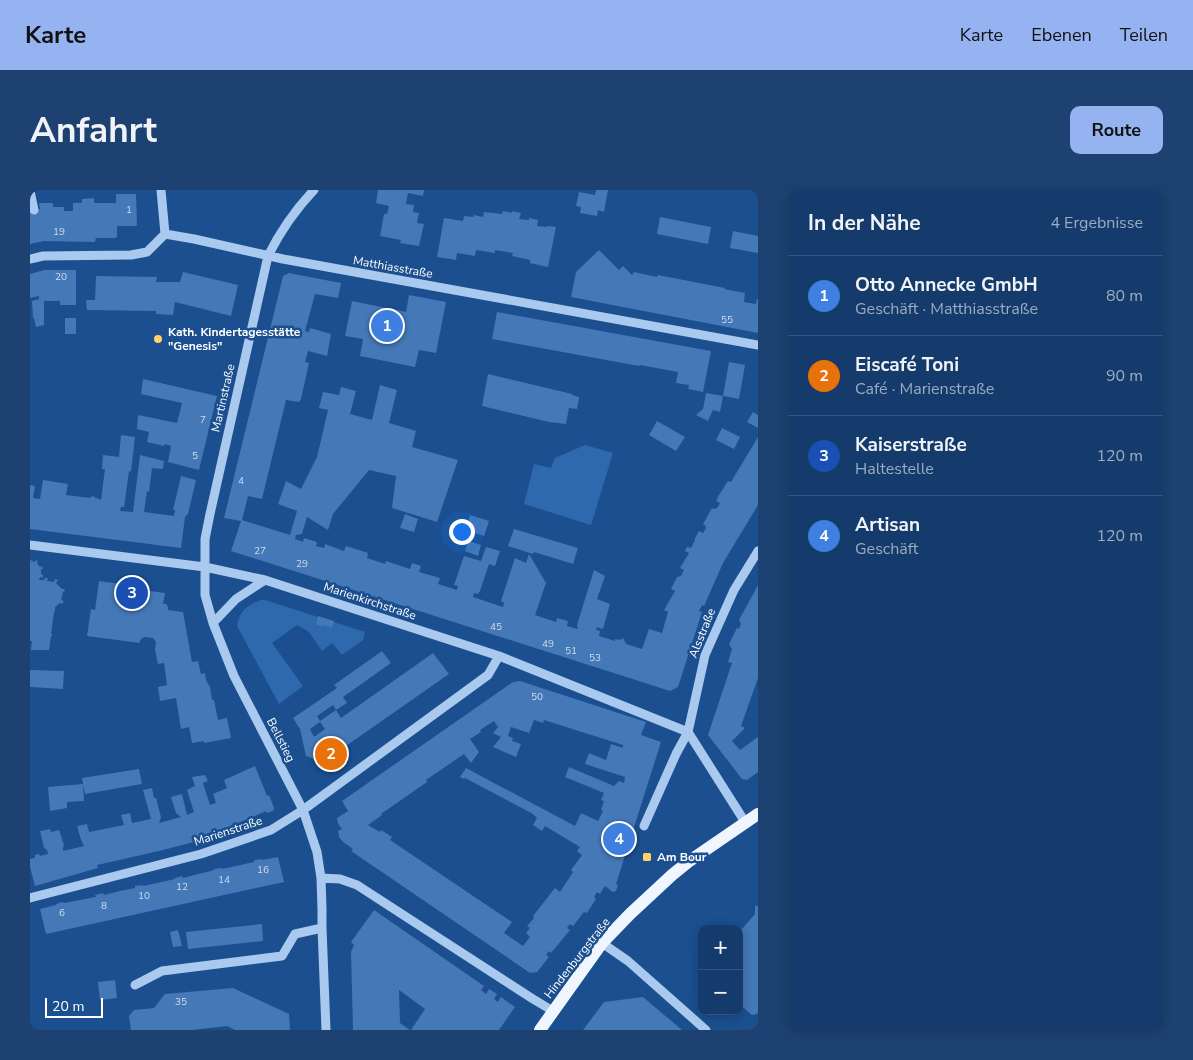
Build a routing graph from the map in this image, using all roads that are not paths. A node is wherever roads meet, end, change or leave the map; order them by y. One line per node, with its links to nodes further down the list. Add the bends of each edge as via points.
1 (161, 190): 5 (street)
2 (314, 190): 6 (street, Martinstraße, via 286,224)
3 (30, 192): 4 (street)
4 (34, 210)
5 (165, 234): 6 (street, Matthiasstraße); 7 (street, via 147,252)
6 (268, 256): 8 (street, Matthiasstraße); 11 (street, Martinstraße, via 210,514 205,539)
7 (30, 259)
8 (758, 345)
9 (30, 545): 11 (street, Marienkirchstraße)
10 (758, 551): 15 (street, Alsstraße, via 734,590 705,656)
11 (205, 566): 12 (street, Marienkirchstraße); 13 (street, Bellstieg, via 205,595)
12 (265, 580): 13 (street, via 236,599); 14 (street, Marienkirchstraße)
13 (213, 623): 16 (street, Bellstieg, via 234,676)
14 (499, 656): 15 (street, Marienkirchstraße); 16 (street, Marienstraße, via 488,675)
15 (688, 732): 18 (street); 19 (street, Alsstraße)
16 (303, 810): 20 (street, Bellstieg, via 317,852); 21 (street, Marienstraße, via 271,830 201,854)
17 (758, 814): 18 (main road, Hindenburgstraße)
18 (745, 822): 23 (main road, Hindenburgstraße, via 672,875)
19 (644, 826)
20 (321, 878): 22 (street, Bellstieg); 25 (street, via 340,879 357,885)
21 (30, 898)
22 (322, 928): 24 (street, via 295,934 282,956 162,971); 26 (street, Bellstieg)
23 (602, 943): 25 (main road, Hindenburgstraße); 28 (street, via 628,961)
24 (135, 984)
25 (553, 1011): 27 (main road, Hindenburgstraße)
26 (326, 1030)
27 (540, 1030)
28 (706, 1030)

